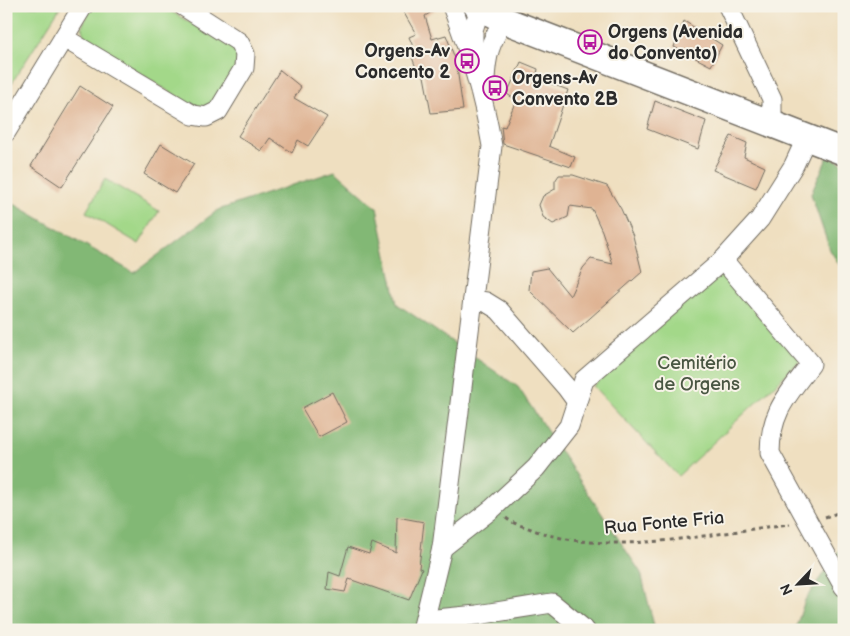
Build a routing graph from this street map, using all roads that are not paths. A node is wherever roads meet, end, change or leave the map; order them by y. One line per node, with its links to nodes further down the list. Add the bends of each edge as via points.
1 (83, 6): 7 (street)
2 (183, 6): 7 (street, via 239,42 245,54 244,68 218,111 206,117 193,115)
3 (452, 6): 8 (street)
4 (728, 6): 10 (street, via 772,99)
5 (478, 7): 6 (street); 8 (street, via 473,30)
6 (504, 20): 9 (street, via 486,57); 10 (street)
7 (64, 38): 11 (street)
8 (473, 59): 9 (street)
9 (484, 102): 15 (street, via 492,146)
10 (772, 124): 12 (street)
11 (6, 132)
12 (807, 137): 13 (street); 14 (street, via 794,165 760,219)
13 (841, 146)
14 (723, 260): 16 (street, via 584,380); 18 (street, via 811,364 774,418 770,453)
15 (473, 300): 16 (street, via 486,302 499,310); 17 (street)
16 (577, 402): 17 (street, via 569,426 536,468 493,508)
17 (442, 548): 19 (street)
18 (844, 587)
19 (424, 625): 20 (street, via 552,603)
20 (585, 630)

